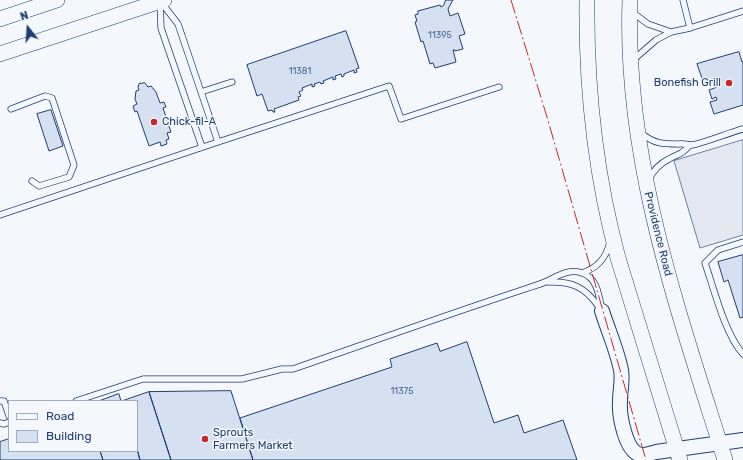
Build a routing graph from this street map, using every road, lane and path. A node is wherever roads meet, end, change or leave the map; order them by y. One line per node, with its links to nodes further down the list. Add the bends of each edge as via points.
1 (57, 0): 7 (main road)
2 (587, 0): 24 (main road, via 591,116)
3 (683, 0): 8 (lane)
4 (162, 1): 10 (main road); 14 (lane, via 178,24); 20 (lane, via 161,28)
5 (630, 5): 9 (lane, via 639,18 648,24); 11 (main road, Providence Road)
6 (743, 11): 8 (lane)
7 (0, 19)
8 (690, 28): 9 (lane)
9 (671, 32): 11 (lane)
10 (0, 54)
11 (630, 63): 16 (main road, Providence Road)
12 (232, 82): 14 (lane)
13 (499, 86): 18 (lane, via 401,119 389,86)
14 (201, 92): 18 (lane)
15 (11, 109): 21 (lane, via 45,96 52,98 74,165 69,176 39,186)
16 (636, 129): 19 (lane, via 660,143); 22 (main road, Providence Road)
17 (743, 129): 19 (lane)
18 (218, 142): 20 (lane)
19 (690, 145): 22 (lane, via 683,154 670,158 660,165)
20 (202, 147): 23 (lane)
21 (32, 181)
22 (646, 184): 34 (main road, Providence Road, via 674,294)
23 (0, 215)
24 (612, 236): 26 (lane, via 601,262); 35 (main road)
25 (743, 242): 29 (lane, via 718,250 705,263 727,327)
26 (582, 273): 27 (lane, via 567,273); 28 (lane, via 596,286)
27 (544, 282): 28 (lane, via 576,286 589,294); 30 (lane, via 293,369 282,369 242,379 143,379)
28 (602, 311): 36 (street, via 622,372 621,420)
29 (743, 354)
30 (79, 400)
31 (0, 401): 32 (lane, via 4,401)
32 (8, 413)
33 (743, 440): 34 (street)
34 (720, 444): 35 (street); 37 (main road, Providence Road)
35 (678, 455): 36 (street, via 656,452)
36 (635, 456)
37 (725, 460)

